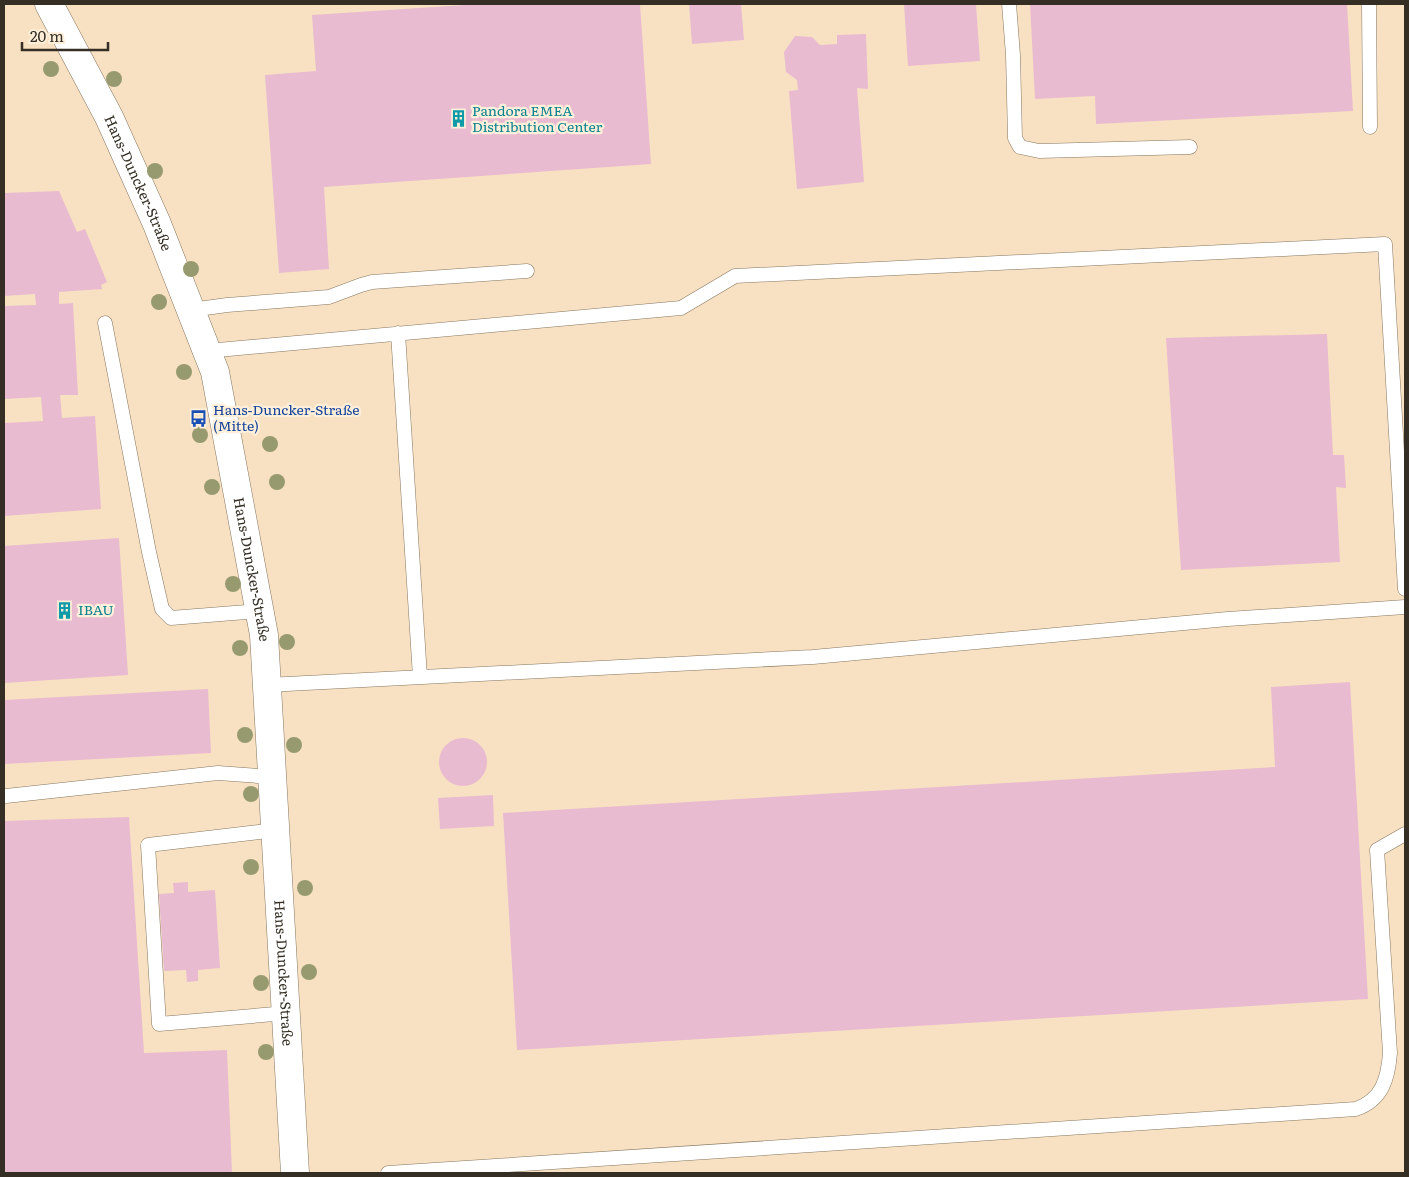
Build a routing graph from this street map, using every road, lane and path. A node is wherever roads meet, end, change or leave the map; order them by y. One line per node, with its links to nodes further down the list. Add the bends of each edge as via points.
1 (49, 4): 7 (street, Hans-Duncker-Straße, via 109,117 157,224)
2 (1009, 4): 5 (lane, via 1015,138 1020,147 1039,151)
3 (1369, 4): 4 (lane)
4 (1370, 127)
5 (1190, 147)
6 (527, 271): 7 (lane, via 382,281 329,297)
7 (190, 310): 10 (street, Hans-Duncker-Straße)
8 (105, 323): 13 (lane, via 162,609 171,618)
9 (398, 333): 10 (lane); 11 (lane, via 681,308 735,276 1385,244); 14 (lane)
10 (207, 351): 13 (street, Hans-Duncker-Straße, via 215,372)
11 (1405, 589)
12 (1405, 607): 14 (lane, via 1228,618 814,658)
13 (259, 611): 15 (street, Hans-Duncker-Straße)
14 (420, 677): 15 (lane)
15 (267, 686): 16 (street, Hans-Duncker-Straße)
16 (272, 776): 17 (lane, via 218,773); 18 (street, Hans-Duncker-Straße)
17 (6, 796)
18 (276, 830): 20 (street, Hans-Duncker-Straße); 20 (lane, via 148,845 150,885 159,1024)
19 (1405, 834): 22 (lane, via 1377,850 1389,1068 1380,1091 1366,1105 1356,1109)
20 (287, 1013): 21 (street, Hans-Duncker-Straße)
21 (295, 1173)
22 (388, 1173)

